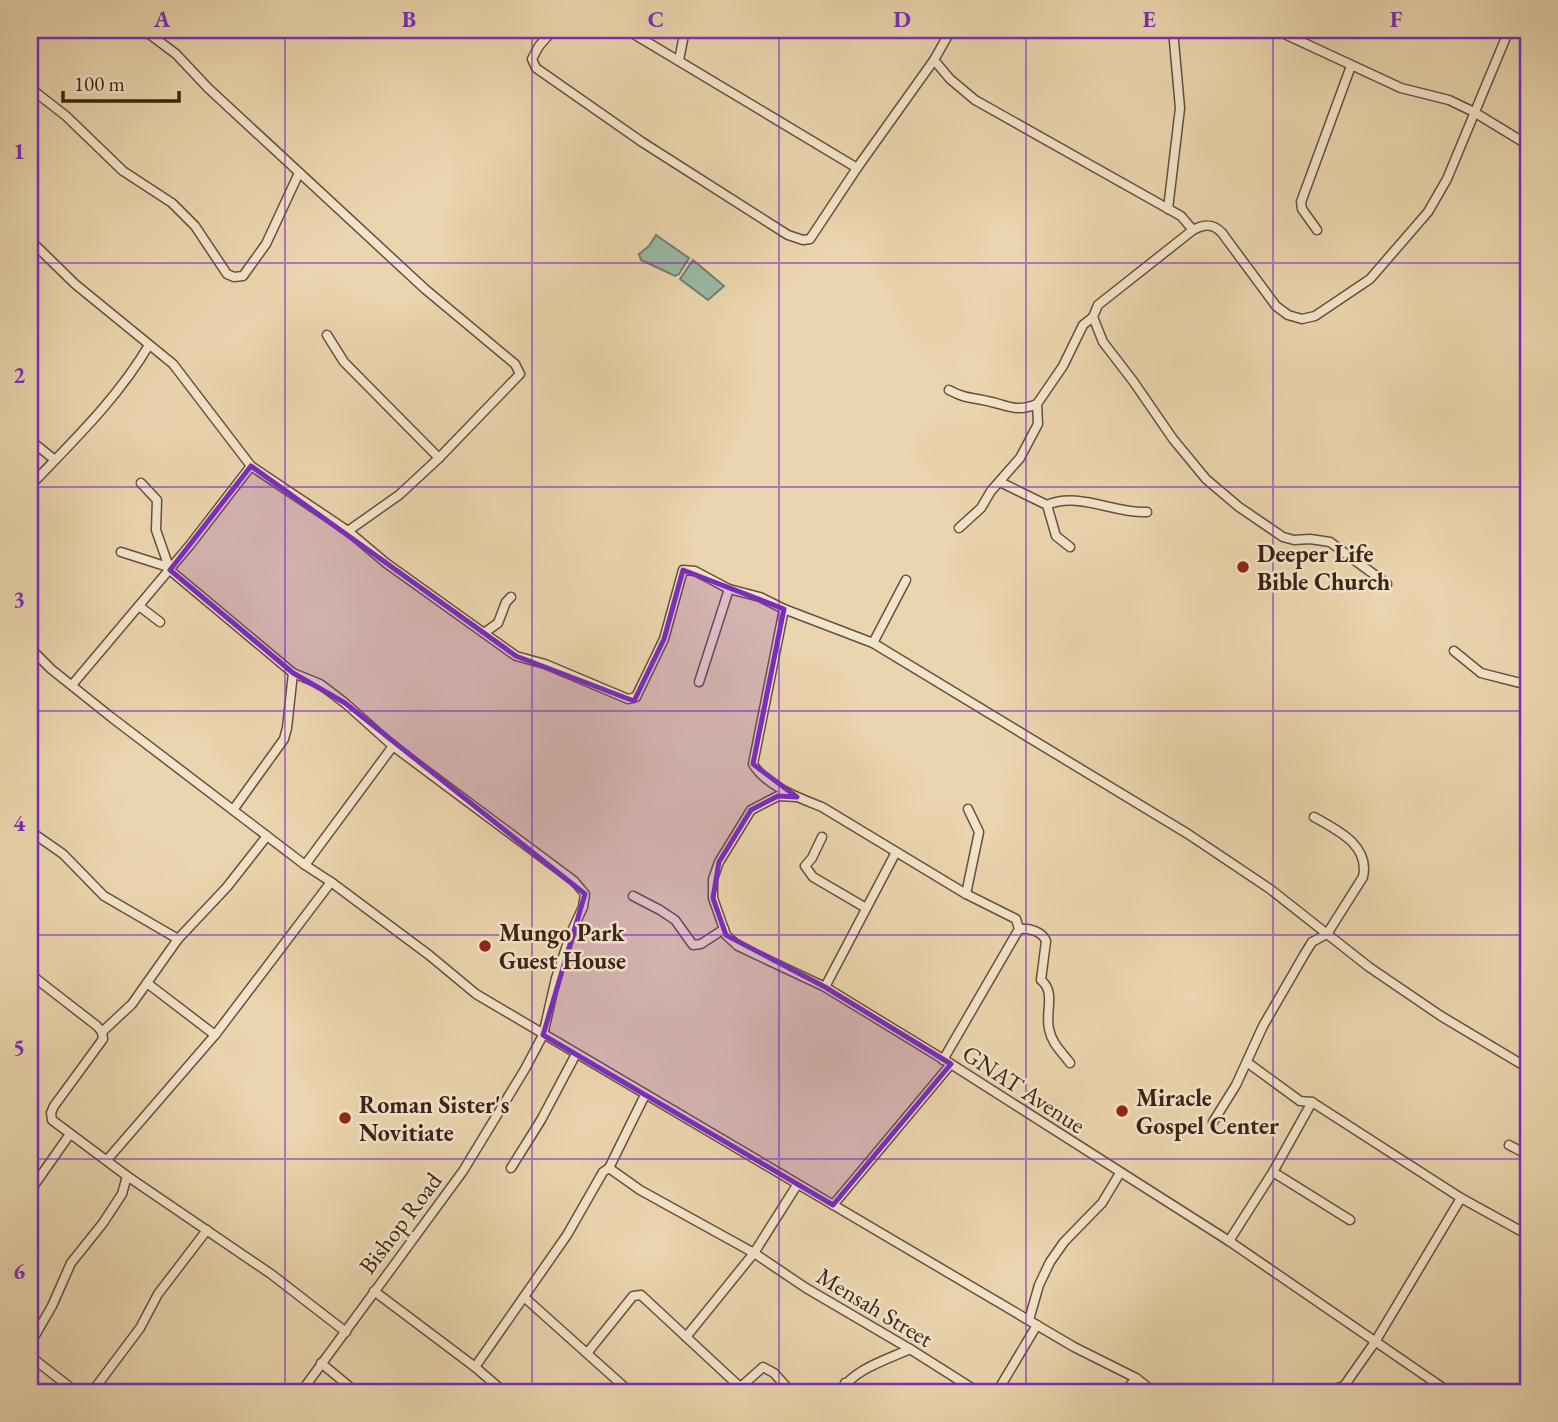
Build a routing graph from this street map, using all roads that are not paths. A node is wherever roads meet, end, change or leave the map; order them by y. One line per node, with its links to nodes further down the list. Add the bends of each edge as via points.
1 (144, 30): 16 (street, via 176,54)
2 (553, 30): 15 (street, via 534,54 536,68 788,235 810,239)
3 (627, 30): 9 (street)
4 (685, 30): 9 (street)
5 (951, 30): 10 (street)
6 (1173, 30): 17 (street, via 1180,108)
7 (1276, 30): 11 (street)
8 (1509, 30): 13 (street)
9 (679, 60): 15 (street)
10 (934, 60): 15 (street); 17 (street, via 975,100)
11 (1351, 66): 13 (street); 19 (street, via 1301,202)
12 (30, 88): 16 (street, via 123,171 172,204 234,277 243,276 266,244)
13 (1475, 112): 14 (street); 18 (street, via 1428,212 1370,279 1315,316 1302,319 1276,306 1214,225)
14 (1528, 145)
15 (857, 168)
16 (299, 173): 27 (street, via 425,289 515,363 520,374)
17 (1168, 209): 18 (street)
18 (1193, 230): 21 (street, via 1098,304)
19 (1317, 230)
20 (30, 240): 23 (street)
21 (1093, 317): 25 (street, via 1083,326); 41 (street, via 1103,342 1206,479 1283,537 1330,542)
22 (327, 335): 27 (street, via 344,362)
23 (149, 345): 28 (street, via 128,377); 29 (street, via 183,374)
24 (949, 390): 25 (street, via 967,400 1009,408 1024,410)
25 (1037, 404): 30 (street, via 1038,424 1033,435)
26 (30, 440): 28 (street)
27 (439, 458): 36 (street)
28 (55, 460): 32 (street)
29 (251, 466): 36 (street); 39 (street)
30 (1000, 482): 33 (street); 35 (street)
31 (141, 484): 39 (street, via 157,500 156,530)
32 (30, 486)
33 (1047, 505): 34 (street, via 1073,502); 37 (street, via 1056,536)
34 (1147, 512)
35 (959, 528)
36 (348, 531): 47 (street)
37 (1070, 547)
38 (121, 552): 39 (street)
39 (170, 570): 44 (street); 51 (street)
40 (906, 580): 48 (street)
41 (1387, 584)
42 (729, 589): 45 (street); 47 (street, via 695,571 683,570 664,639 632,699 516,656); 52 (street)
43 (511, 597): 47 (street, via 498,623)
44 (139, 606): 46 (street); 53 (street)
45 (784, 609): 48 (street); 56 (street, via 753,764 759,773)
46 (160, 622)
47 (484, 633)
48 (873, 643): 71 (street, via 1188,834 1270,889)
49 (30, 648): 53 (street)
50 (1454, 651): 54 (street, via 1481,673)
51 (293, 673): 55 (street, via 320,684); 58 (street, via 284,739)
52 (699, 682)
53 (72, 685): 58 (street)
54 (1528, 685)
55 (393, 746): 64 (street); 78 (street, Bishop Road, via 574,881 585,894 556,978)
56 (797, 797): 63 (street); 69 (street, via 778,796 751,810 719,862 713,898)
57 (968, 809): 66 (street, via 979,832)
58 (233, 810): 61 (street)
59 (1314, 817): 71 (street, via 1351,838 1365,869)
60 (30, 831): 72 (street, via 63,854 104,896)
61 (267, 836): 64 (street); 72 (street)
62 (822, 837): 68 (street, via 804,866 813,877)
63 (896, 852): 66 (street); 68 (street)
64 (305, 865): 65 (street)
65 (331, 882): 77 (street); 78 (street, via 476,994)
66 (965, 894): 70 (street, via 1016,919)
67 (633, 896): 69 (street, via 675,920 693,945)
68 (866, 908): 75 (street)
69 (724, 929): 75 (street, GNAT Avenue, via 738,946)
70 (1019, 929): 80 (street); 81 (street, via 1044,935 1041,980 1047,984 1050,999 1048,1028 1054,1045)
71 (1326, 934): 82 (street, via 1312,942 1304,955); 83 (street, via 1441,1016)
72 (178, 939): 74 (street)
73 (30, 974): 76 (street)
74 (147, 983): 76 (street); 77 (street)
75 (825, 987): 80 (street, GNAT Avenue)
76 (102, 1032): 87 (street, via 103,1039 51,1113 52,1120)
77 (215, 1035): 90 (street)
78 (543, 1035): 79 (street); 105 (street, Bishop Road, via 463,1171)
79 (576, 1054): 84 (street); 91 (street)
80 (947, 1062): 94 (street, GNAT Avenue); 99 (street)
81 (1070, 1063)
82 (1248, 1063): 85 (street, via 1300,1101); 86 (street)
83 (1528, 1068)
84 (645, 1095): 92 (street); 96 (street)
85 (1312, 1102): 93 (street); 98 (street)
86 (1213, 1122)
87 (70, 1134): 90 (street); 97 (street)
88 (1509, 1145): 89 (street)
89 (1528, 1155)
90 (107, 1160): 95 (street)
91 (511, 1168)
92 (609, 1168): 104 (street, Mensah Street); 106 (street)
93 (1273, 1172): 100 (street); 103 (street)
94 (1120, 1173): 103 (street, GNAT Avenue); 107 (street, via 1102,1203 1050,1262 1039,1285)
95 (127, 1176): 101 (street); 111 (street, via 122,1194 71,1263)
96 (797, 1185): 99 (street); 104 (street)
97 (30, 1191)
98 (1461, 1198): 102 (street); 110 (street)
99 (833, 1205): 107 (street)
100 (1350, 1220)
101 (207, 1230): 108 (street); 121 (street)
102 (1528, 1235)
103 (1229, 1241): 110 (street, GNAT Avenue)
104 (754, 1253): 109 (street); 112 (street, Mensah Street)
105 (374, 1291): 108 (street, Bishop Road); 116 (street)
106 (524, 1297): 113 (street); 116 (street)
107 (1033, 1323): 117 (street); 130 (street)
108 (346, 1332): 115 (street, Bishop Road)
109 (686, 1337): 113 (street, via 637,1295); 119 (street)
110 (1375, 1342): 133 (street, via 1344,1386); 134 (street, GNAT Avenue)
111 (30, 1344)
112 (910, 1349): 118 (street); 129 (street, Mensah Street)
113 (588, 1352): 125 (street)
114 (30, 1356): 120 (street)
115 (321, 1363): 122 (street, Bishop Road); 123 (street)
116 (475, 1367): 124 (street)
117 (1136, 1378): 131 (street); 132 (street)
118 (845, 1383): 127 (street); 128 (street)
119 (738, 1390): 126 (street, via 763,1367)
120 (76, 1392)
121 (92, 1392)
122 (301, 1392)
123 (356, 1392)
124 (504, 1392)
125 (630, 1392)
126 (791, 1392)
127 (840, 1392)
128 (856, 1392)
129 (978, 1392)
130 (997, 1392)
131 (1125, 1392)
132 (1154, 1392)
133 (1323, 1392)
134 (1449, 1392)

